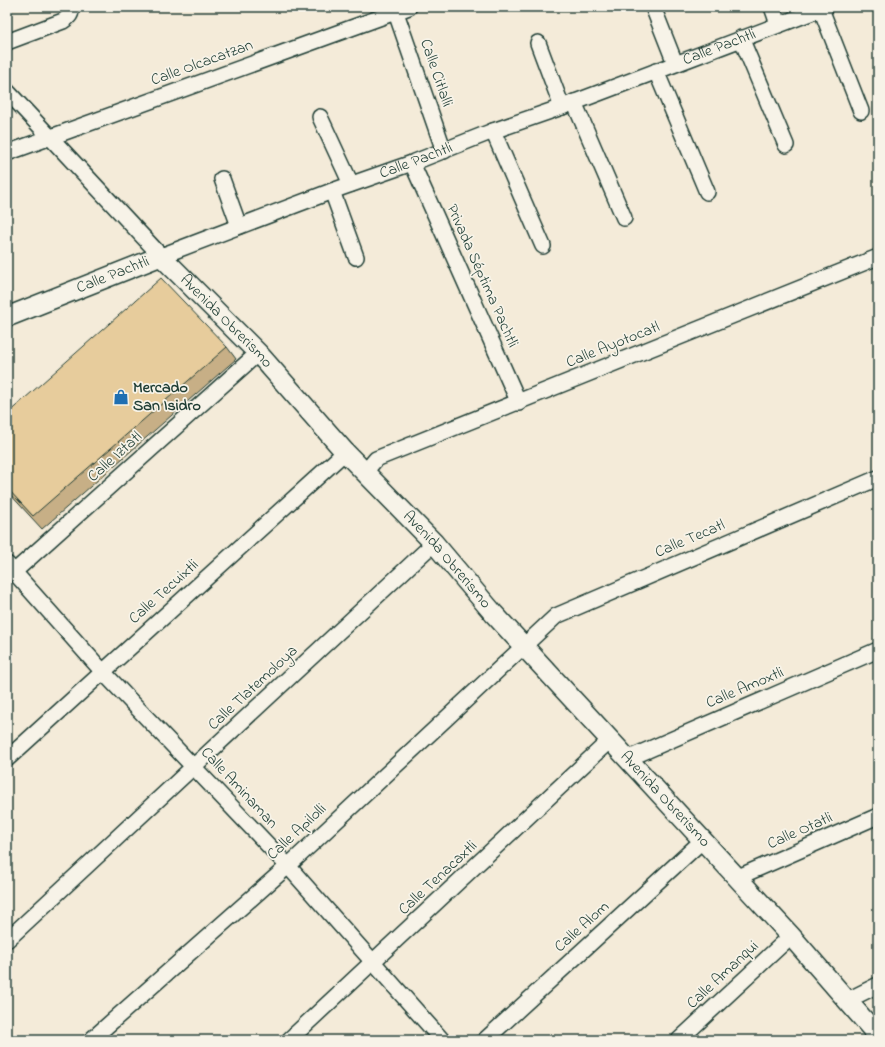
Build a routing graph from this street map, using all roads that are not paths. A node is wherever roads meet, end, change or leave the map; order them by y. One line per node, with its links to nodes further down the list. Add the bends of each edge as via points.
1 (653, 7): 10 (street)
2 (772, 7): 6 (street)
3 (823, 8): 6 (street, Calle Pachtli); 14 (street)
4 (72, 9): 8 (street, via 69,17 63,21)
5 (399, 9): 17 (street, Calle Olcacatzan); 19 (street, Calle Citlalli)
6 (778, 24): 7 (street, Calle Pachtli)
7 (741, 38): 10 (street, Calle Pachtli); 18 (street)
8 (7, 42)
9 (538, 43): 13 (street)
10 (675, 63): 11 (street, Calle Pachtli)
11 (656, 71): 13 (street, Calle Pachtli); 25 (street)
12 (7, 91): 17 (street, Avenida Obrerismo)
13 (568, 105): 16 (street, Calle Pachtli); 26 (street)
14 (861, 111)
15 (320, 117): 23 (street)
16 (493, 131): 19 (street, Calle Pachtli); 28 (street)
17 (50, 137): 20 (street, Calle Olcacatzan); 29 (street, Avenida Obrerismo)
18 (786, 145)
19 (444, 151): 21 (street, Calle Pachtli)
20 (7, 153)
21 (412, 163): 23 (street, Calle Pachtli); 34 (street, Privada Séptima Pachtli)
22 (222, 179): 27 (street)
23 (351, 184): 24 (street, Calle Pachtli)
24 (332, 190): 27 (street, Calle Pachtli); 30 (street)
25 (707, 192)
26 (624, 218)
27 (239, 226): 29 (street, Calle Pachtli)
28 (543, 246)
29 (161, 256): 32 (street, Calle Pachtli); 33 (street, Avenida Obrerismo)
30 (356, 257)
31 (878, 257): 34 (street, Calle Ayotocatl)
32 (7, 317)
33 (258, 353): 35 (street, Avenida Obrerismo); 39 (street, Calle Iztatl)
34 (519, 402): 36 (street, Calle Ayotocatl, via 376,459)
35 (345, 452): 36 (street, Avenida Obrerismo); 42 (street, Calle Tecuixtli)
36 (365, 472): 38 (street, Avenida Obrerismo)
37 (878, 478): 40 (street, Calle Tecatl, via 556,616)
38 (434, 543): 40 (street, Avenida Obrerismo); 46 (street, Calle Tlatemoloya)
39 (11, 568): 42 (street, Calle Aminaman)
40 (524, 646): 43 (street, Avenida Obrerismo); 49 (street, Calle Apilolli)
41 (878, 650): 45 (street, Calle Amoxtli)
42 (103, 672): 44 (street, Calle Tecuixtli); 46 (street, Calle Aminaman)
43 (610, 740): 45 (street, Avenida Obrerismo); 53 (street, Calle Tenacaxtli)
44 (7, 759)
45 (627, 759): 48 (street, Avenida Obrerismo)
46 (195, 767): 49 (street, Calle Aminaman); 52 (street, Calle Tlatemoloya)
47 (878, 816): 50 (street, Calle Otatli)
48 (703, 840): 50 (street, Avenida Obrerismo); 60 (street, Calle Alom)
49 (288, 866): 53 (street, Calle Aminaman); 57 (street, Calle Apilolli)
50 (736, 878): 51 (street, Avenida Obrerismo)
51 (791, 936): 55 (street, Avenida Obrerismo); 61 (street, Calle Amanqui)
52 (7, 940)
53 (374, 962): 58 (street, Calle Tenacaxtli); 59 (street, Calle Aminaman)
54 (878, 986): 55 (street)
55 (846, 1001): 56 (street, Avenida Obrerismo)
56 (878, 1036)
57 (91, 1040)
58 (289, 1040)
59 (442, 1040)
60 (484, 1040)
61 (679, 1040)

